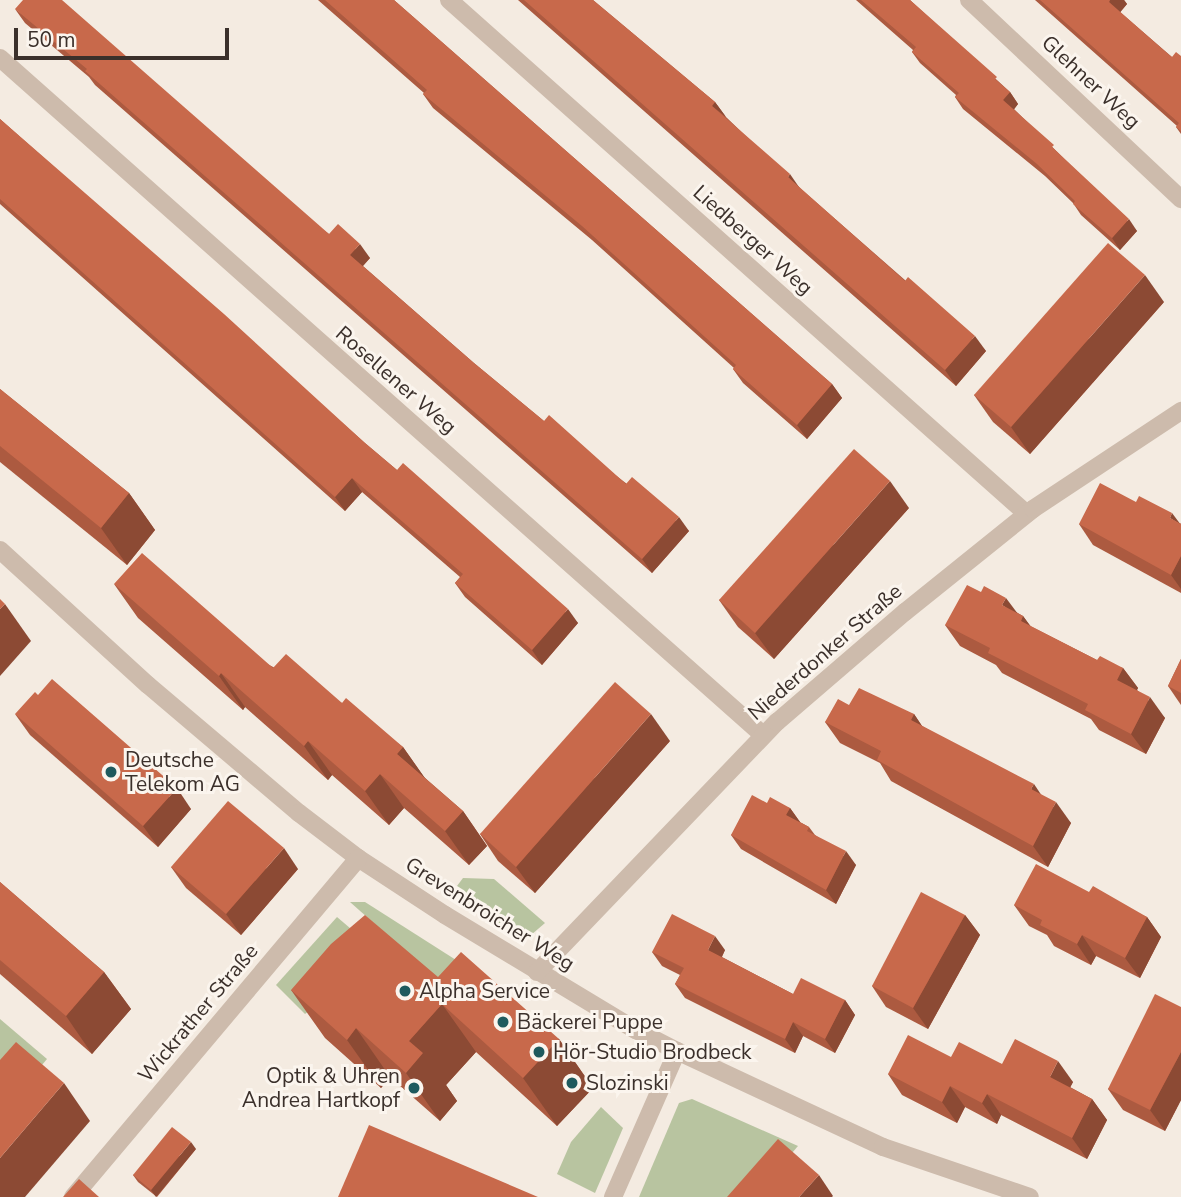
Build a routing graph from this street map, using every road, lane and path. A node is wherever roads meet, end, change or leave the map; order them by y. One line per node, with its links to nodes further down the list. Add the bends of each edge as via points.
1 (449, 0): 6 (street, Liedberger Weg)
2 (969, 0): 4 (street, Glehner Weg)
3 (0, 58): 8 (street, Rosellener Weg)
4 (1181, 199)
5 (1181, 411): 6 (street, Niederdonker Straße)
6 (1027, 514): 8 (street, Niederdonker Straße)
7 (0, 550): 9 (street, Grevenbroicher Weg, via 148,685)
8 (763, 735): 10 (street, Niederdonker Straße)
9 (358, 858): 10 (street, Grevenbroicher Weg); 12 (street, Wickrather Straße)
10 (537, 972): 11 (street, Grevenbroicher Weg)
11 (677, 1051): 13 (street); 14 (street, Grevenbroicher Weg, via 883,1147)
12 (73, 1197)
13 (613, 1197)
14 (1030, 1197)

